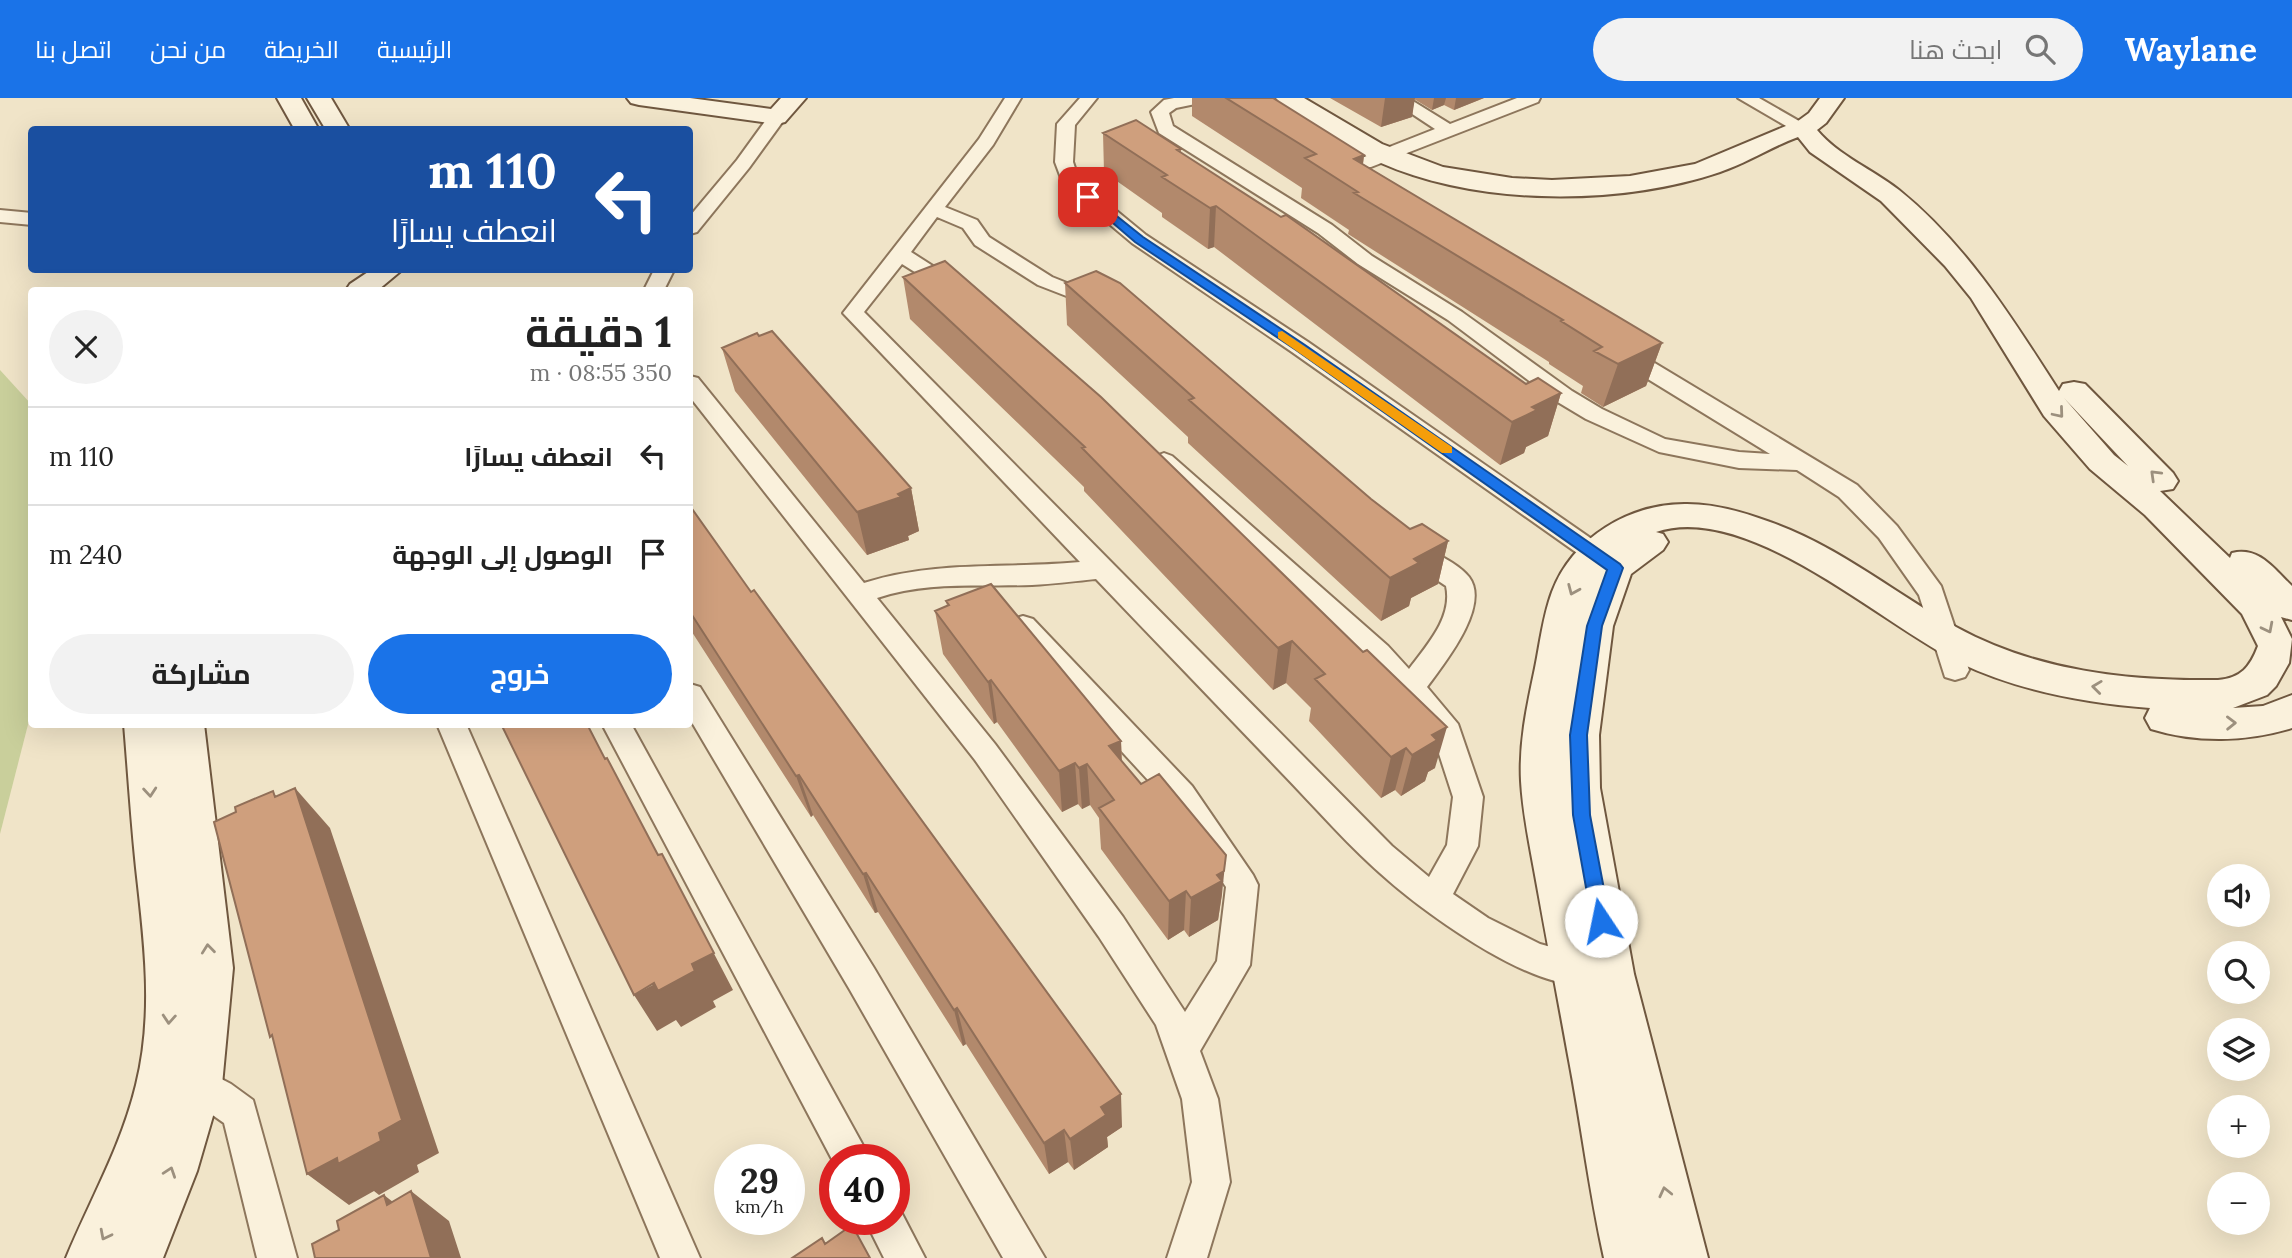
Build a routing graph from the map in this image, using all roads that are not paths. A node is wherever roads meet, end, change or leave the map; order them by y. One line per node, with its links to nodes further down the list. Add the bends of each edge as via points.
1 (289, 98): 15 (street)
2 (319, 98): 16 (street)
3 (639, 98): 14 (street)
4 (794, 98): 14 (street)
5 (1013, 98): 21 (street, via 987,141)
6 (1089, 98): 37 (street, via 1066,124 1064,162 1071,182 1139,239)
7 (1199, 98): 35 (street, via 1170,104 1160,113 1165,129 1325,229 1564,396 1659,445 1739,460)
8 (1265, 98): 17 (street)
9 (1288, 98): 17 (street)
10 (1396, 98): 19 (street)
11 (1532, 98): 19 (street)
12 (1746, 98): 18 (street)
13 (1832, 98): 18 (street, via 1816,122)
14 (777, 117): 24 (street)
15 (305, 126)
16 (336, 126)
17 (1316, 127): 20 (street)
18 (1804, 129): 20 (street, via 1798,146 1772,162 1712,184 1651,197 1561,200 1480,193 1402,176); 40 (street, one-way to 18, via 2130,452 2054,369 1964,244 1880,168 1845,144); 42 (street, one-way to 42, via 1819,147 1889,196 1955,260 1983,295 2055,409 2102,462 2157,507 2257,606 2277,646 2269,671 2249,690 2220,696 2077,684 1973,653)
19 (1451, 131): 20 (street)
20 (1375, 159)
21 (934, 209): 25 (street); 31 (street, via 970,224 982,241 1045,281)
22 (0, 216): 23 (street)
23 (28, 219)
24 (693, 224)
25 (899, 253): 30 (street); 38 (street, via 853,313)
26 (384, 273): 28 (street)
27 (410, 273): 29 (street)
28 (364, 287)
29 (393, 287)
30 (981, 307)
31 (1118, 313)
32 (1603, 341): 35 (street)
33 (693, 387): 39 (street)
34 (1143, 443): 43 (street, via 1378,653)
35 (1806, 464): 42 (street, via 1848,491 1888,532 1932,593)
36 (1394, 538): 43 (street, via 1458,581 1462,599 1446,641)
37 (1605, 561): 42 (street, via 1652,541 1711,538 1758,554); 51 (street, via 1581,710 1578,761)
38 (1102, 569): 39 (street, via 914,580); 50 (street, via 1381,855)
39 (860, 594): 52 (street, via 985,752 1111,927 1170,1017)
40 (2292, 607)
41 (1008, 610): 52 (street, via 1181,795 1242,885 1233,965)
42 (1951, 654): 45 (street, one-way to 45, via 1983,684 2036,701 2113,714 2230,724 2260,721)
43 (1410, 688): 50 (street, via 1444,724 1468,797 1462,846)
44 (693, 700): 61 (street)
45 (2292, 710)
46 (144, 728): 53 (street, one-way to 53)
47 (184, 728): 53 (street, one-way to 47, via 210,968)
48 (453, 728): 59 (street)
49 (618, 728): 54 (street)
50 (1434, 899): 51 (street, via 1497,941)
51 (1593, 972): 63 (street, via 1607,1122); 64 (street, one-way to 51)
52 (1182, 1049): 62 (street, via 1200,1099 1211,1182)
53 (179, 1085): 56 (street, one-way to 56); 57 (street, one-way to 53, via 171,1171); 58 (street, via 218,1096 240,1113)
54 (843, 1144)
55 (892, 1235): 60 (street)
56 (93, 1258)
57 (136, 1258)
58 (277, 1258)
59 (680, 1258)
60 (905, 1258)
61 (1025, 1258)
62 (1187, 1258)
63 (1631, 1258)
64 (1681, 1258)

